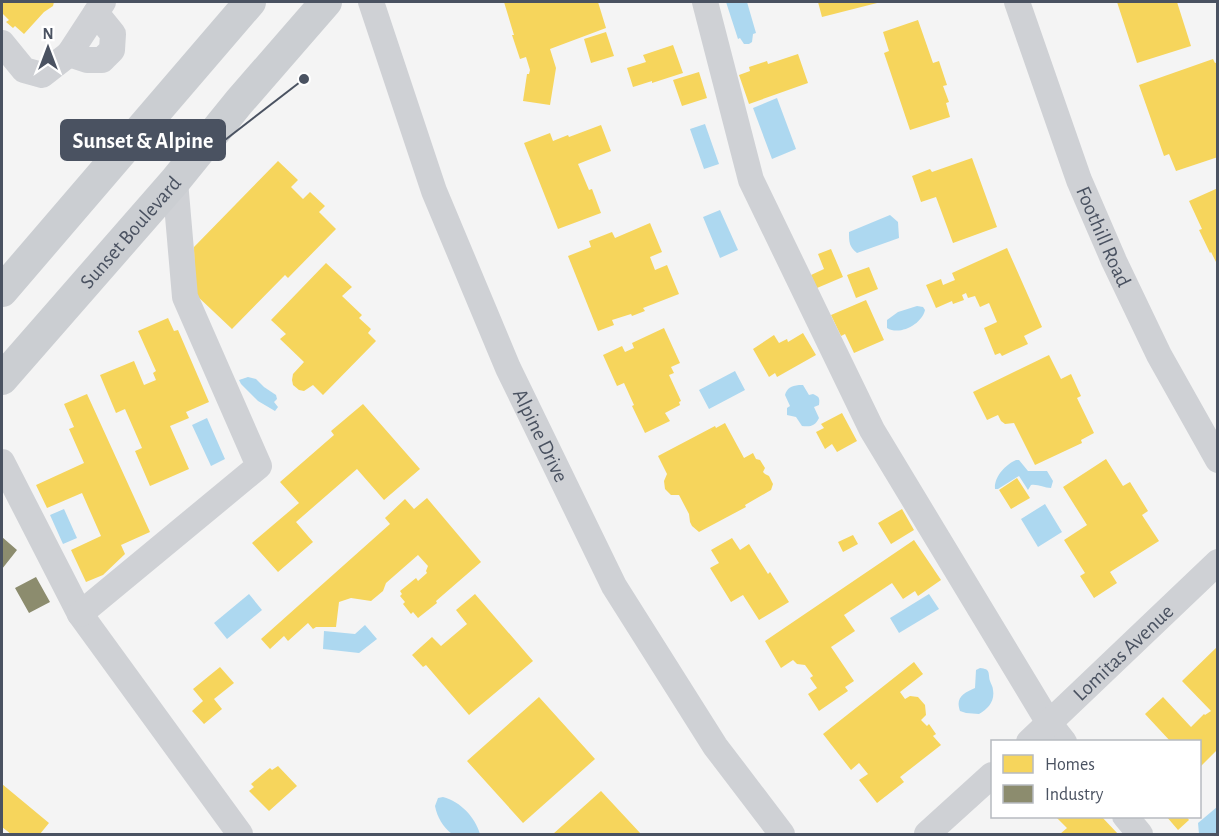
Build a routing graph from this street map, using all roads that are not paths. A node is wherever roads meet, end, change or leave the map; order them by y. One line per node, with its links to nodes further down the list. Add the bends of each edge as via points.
1 (250, 2): 9 (main road)
2 (326, 2): 8 (main road, Sunset Boulevard)
3 (371, 2): 20 (street, Alpine Drive, via 434,191 508,368 614,586 715,746)
4 (705, 2): 15 (street, via 750,180 872,430)
5 (1017, 2): 11 (street, Foothill Road, via 1079,180 1114,261 1159,355)
6 (99, 7): 7 (street, via 69,54 42,75 24,70)
7 (2, 43)
8 (175, 181): 10 (main road, Sunset Boulevard); 14 (street, via 185,297 259,466)
9 (2, 291)
10 (2, 379)
11 (1218, 460)
12 (2, 462): 14 (street)
13 (1218, 562): 15 (street, Lomitas Avenue)
14 (80, 614): 19 (street)
15 (1057, 732): 16 (street, Lomitas Avenue)
16 (1032, 740)
17 (991, 777): 21 (street)
18 (1127, 818): 22 (street)
19 (240, 834)
20 (782, 834)
21 (927, 834)
22 (1140, 834)

